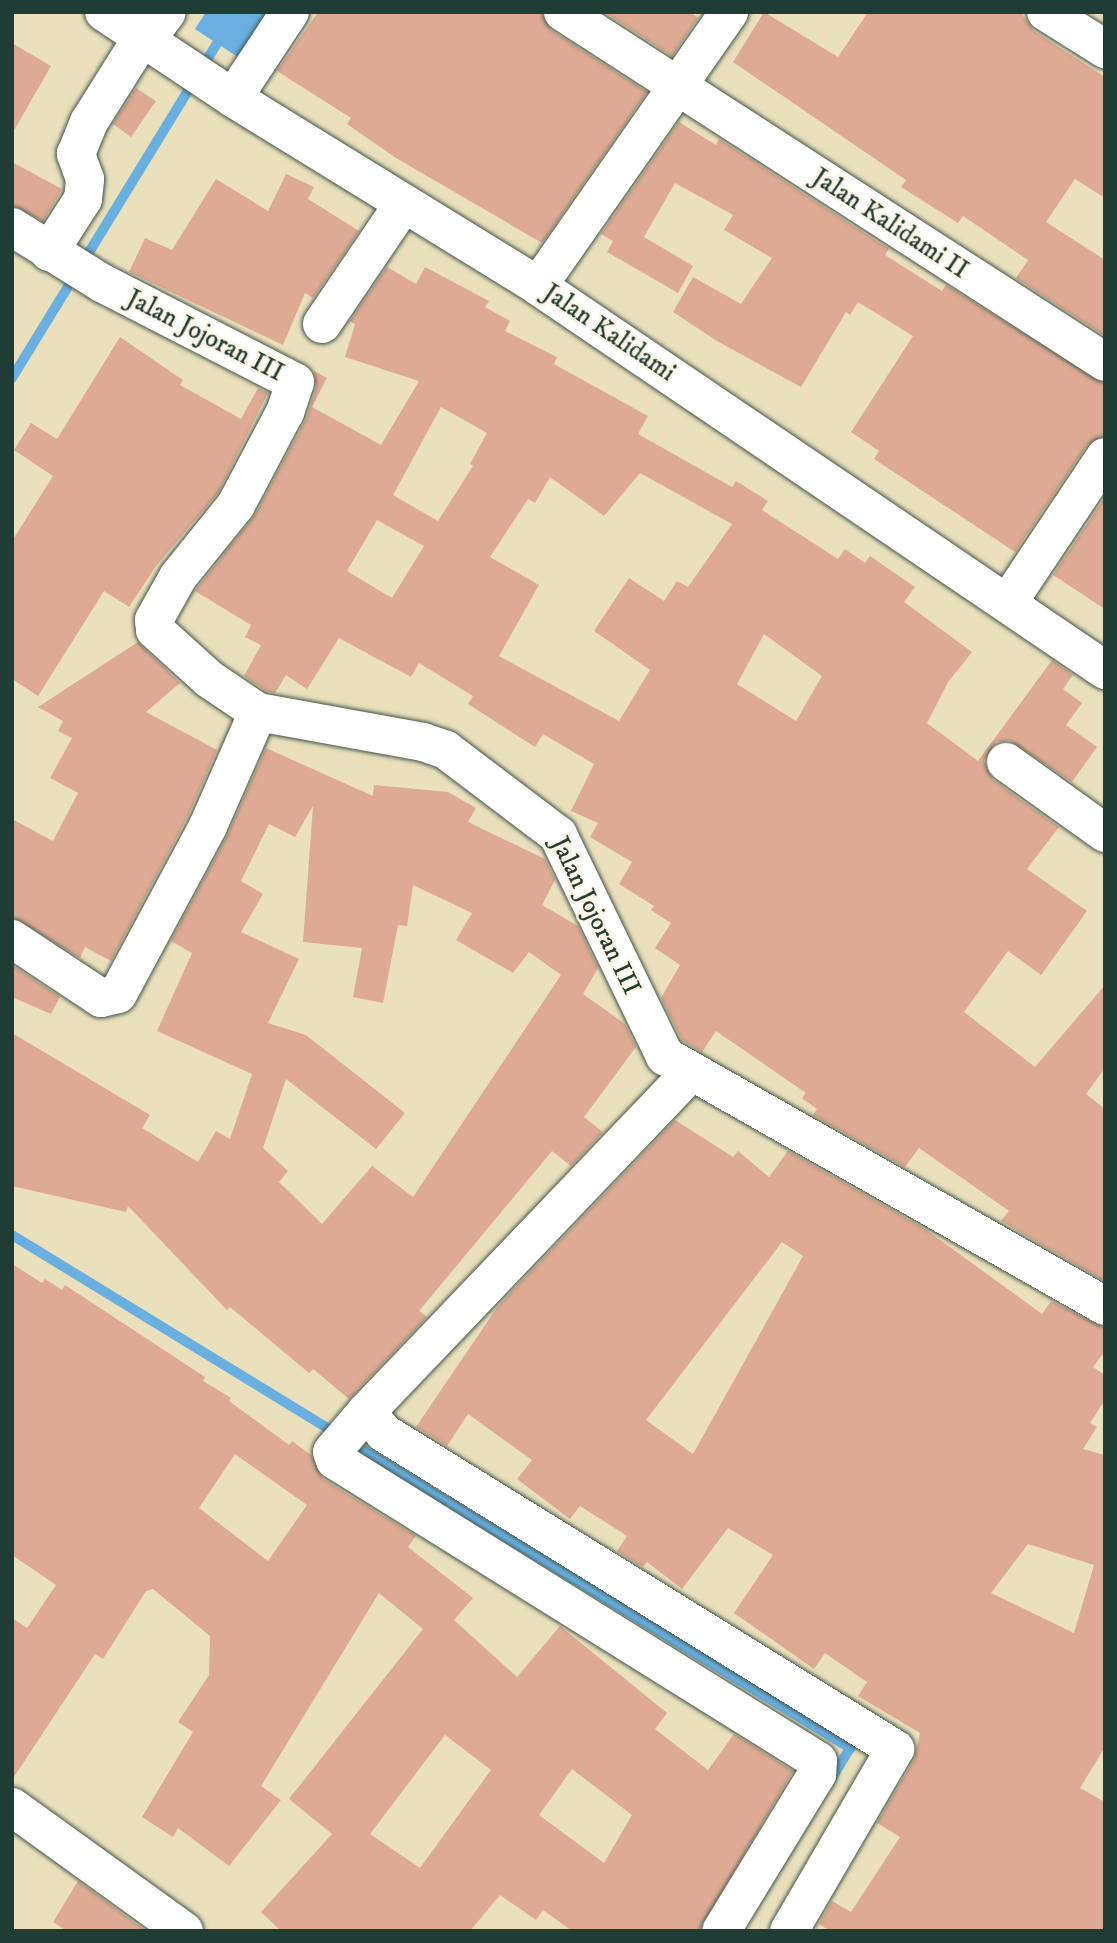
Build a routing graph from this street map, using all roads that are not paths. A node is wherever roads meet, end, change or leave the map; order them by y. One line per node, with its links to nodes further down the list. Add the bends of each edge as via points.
1 (104, 12): 6 (street, Jalan Kalidami)
2 (290, 12): 9 (street)
3 (563, 12): 8 (street, Jalan Kalidami II)
4 (729, 12): 8 (street)
5 (1046, 12): 7 (street)
6 (150, 34): 9 (street, Jalan Kalidami); 12 (street, via 89,122 76,154 85,179 83,200)
7 (1105, 50)
8 (675, 87): 13 (street); 15 (street, Jalan Kalidami II)
9 (230, 96): 10 (street, Jalan Kalidami)
10 (404, 203): 13 (street, Jalan Kalidami); 14 (street)
11 (12, 227): 12 (street, Jalan Jojoran III)
12 (52, 254): 19 (street, Jalan Jojoran III, via 295,382 285,412 236,505 197,549 153,625 209,679)
13 (538, 286): 17 (street, Jalan Kalidami)
14 (322, 324)
15 (1105, 362)
16 (1105, 457): 17 (street)
17 (1009, 601): 18 (street, Jalan Kalidami)
18 (1105, 670)
19 (258, 712): 22 (street, via 208,826 118,994 101,998); 23 (street, Jalan Jojoran III, via 435,745 551,827 563,843 662,1052)
20 (1006, 762): 21 (street)
21 (1105, 833)
22 (12, 939)
23 (690, 1073): 24 (street, Jalan Jojoran III); 25 (street)
24 (1105, 1306)
25 (362, 1415): 26 (street); 26 (street, via 332,1458)
26 (824, 1733): 29 (street, via 817,1774); 30 (street, via 891,1746 895,1754)
27 (12, 1807): 28 (street)
28 (184, 1931)
29 (721, 1931)
30 (789, 1931)

